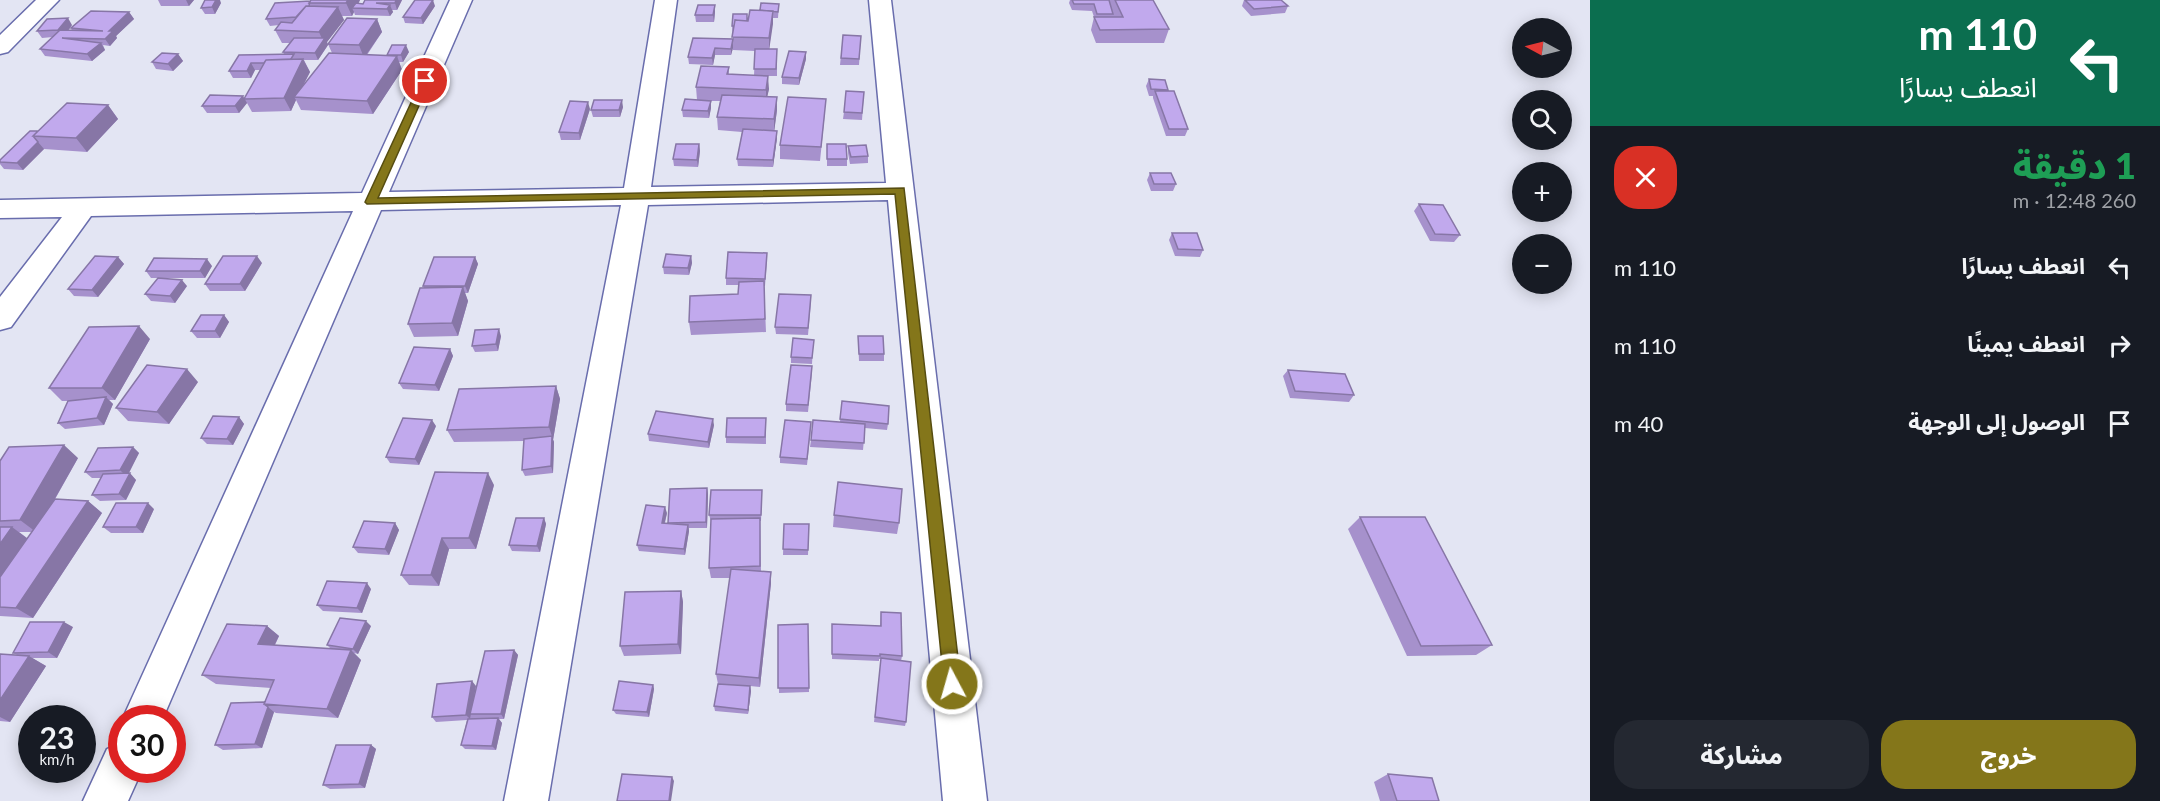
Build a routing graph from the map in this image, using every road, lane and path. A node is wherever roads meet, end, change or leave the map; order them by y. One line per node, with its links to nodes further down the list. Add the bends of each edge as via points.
1 (48, 0): 5 (street)
2 (461, 0): 8 (street)
3 (666, 0): 7 (street)
4 (880, 0): 6 (street)
5 (0, 46)
6 (900, 191): 7 (street); 16 (street)
7 (636, 198): 8 (street); 15 (street)
8 (371, 202): 9 (street); 12 (street)
9 (83, 208): 10 (street); 11 (street)
10 (0, 209)
11 (0, 319)
12 (148, 705)
13 (113, 783): 14 (street)
14 (105, 801)
15 (526, 801)
16 (965, 801)

